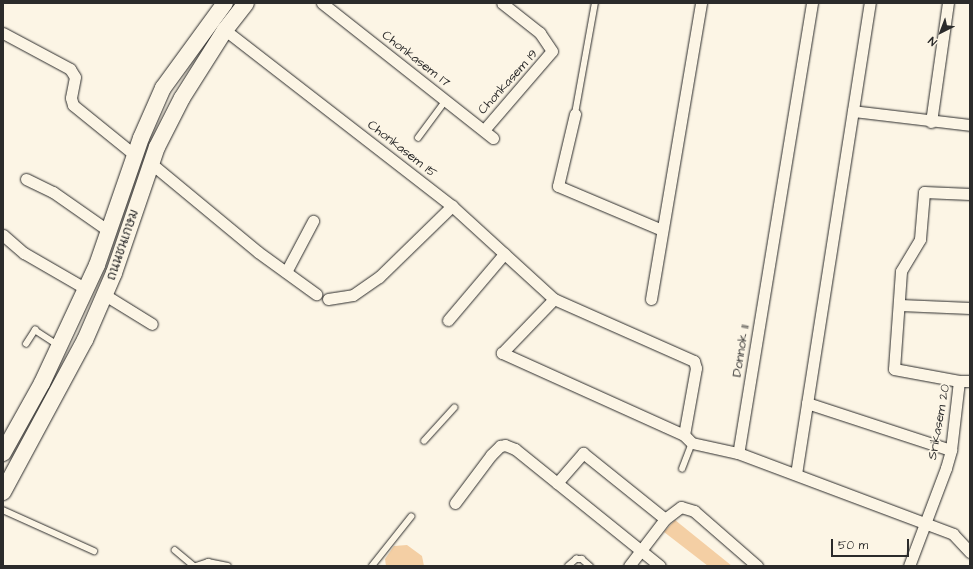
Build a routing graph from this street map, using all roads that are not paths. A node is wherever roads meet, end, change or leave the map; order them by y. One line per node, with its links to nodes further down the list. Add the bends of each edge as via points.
1 (225, 3): 20 (main road, ถนนชนเกษม, via 163,88 140,138)
2 (246, 3): 10 (main road, ถนนชนเกษม)
3 (322, 3): 12 (street, Chonkasem 17)
4 (502, 3): 17 (street, Chonkasem 19, via 540,33 552,51)
5 (595, 3): 14 (lane)
6 (701, 3): 26 (street)
7 (812, 3): 51 (street, Donnok 11)
8 (870, 3): 13 (street)
9 (948, 3): 15 (street)
10 (226, 30): 21 (main road, ถนนชนเกษม, via 182,98 157,147); 24 (street, Chonkasem 15)
11 (3, 33): 20 (street, via 70,69 75,77 71,98 73,105)
12 (446, 100): 17 (street, Chonkasem 17); 18 (lane)
13 (853, 111): 15 (street); 45 (street)
14 (575, 114): 26 (street, via 558,186)
15 (931, 122): 16 (street)
16 (970, 125)
17 (484, 130): 19 (street, Chonkasem 17)
18 (418, 138)
19 (493, 138)
20 (136, 156): 27 (main road, ถนนชนเกษม)
21 (153, 165): 30 (street); 33 (main road, ถนนชนเกษม)
22 (26, 179): 27 (street, via 53,192)
23 (970, 194): 37 (street, via 924,192 920,239 901,271)
24 (452, 206): 29 (street, Chonkasem 15); 34 (street, via 378,278 353,295)
25 (313, 221): 30 (street)
26 (662, 230): 36 (street)
27 (109, 231): 31 (main road, ถนนชนเกษม)
28 (3, 235): 31 (street, via 24,253)
29 (504, 254): 35 (street, Chonkasem 15); 39 (street)
30 (286, 272): 32 (street)
31 (86, 289): 42 (main road, ถนนชนเกษม)
32 (316, 294)
33 (105, 295): 40 (street); 55 (main road, ถนนชนเกษม, via 84,340)
34 (328, 299)
35 (554, 299): 47 (street, Chonkasem 15, via 694,361 696,368); 47 (street, via 502,353)
36 (651, 300)
37 (900, 305): 38 (street); 43 (street, via 894,369)
38 (970, 308)
39 (448, 320)
40 (152, 324)
41 (26, 344): 42 (lane, via 35,330)
42 (60, 346): 50 (main road, ถนนชนเกษม, via 10,435)
43 (959, 381): 44 (street, Srikasem 20); 49 (street, Srikasem 20)
44 (970, 381)
45 (807, 402): 49 (street); 53 (street)
46 (454, 408): 48 (lane)
47 (688, 439): 51 (street); 52 (lane)
48 (424, 441)
49 (951, 450): 60 (street, Srikasem 20)
50 (3, 453)
51 (738, 453): 53 (street)
52 (682, 469)
53 (796, 474): 60 (street)
54 (557, 483): 56 (street, via 515,449 500,446); 59 (street, via 583,453); 63 (street)
55 (3, 492)
56 (455, 503)
57 (3, 510): 62 (lane)
58 (411, 516): 67 (lane)
59 (665, 520): 63 (street); 72 (street, via 681,507 694,511)
60 (924, 522): 64 (street, via 953,534); 73 (street, Srikasem 20)
61 (175, 550): 65 (lane)
62 (94, 551)
63 (641, 551): 70 (street); 71 (street)
64 (970, 552)
65 (195, 566): 66 (lane, via 208,562)
66 (228, 566)
67 (372, 566)
68 (568, 566): 69 (lane, via 576,559 582,559)
69 (590, 566)
70 (629, 566)
71 (660, 566)
72 (757, 566)
73 (909, 566)

